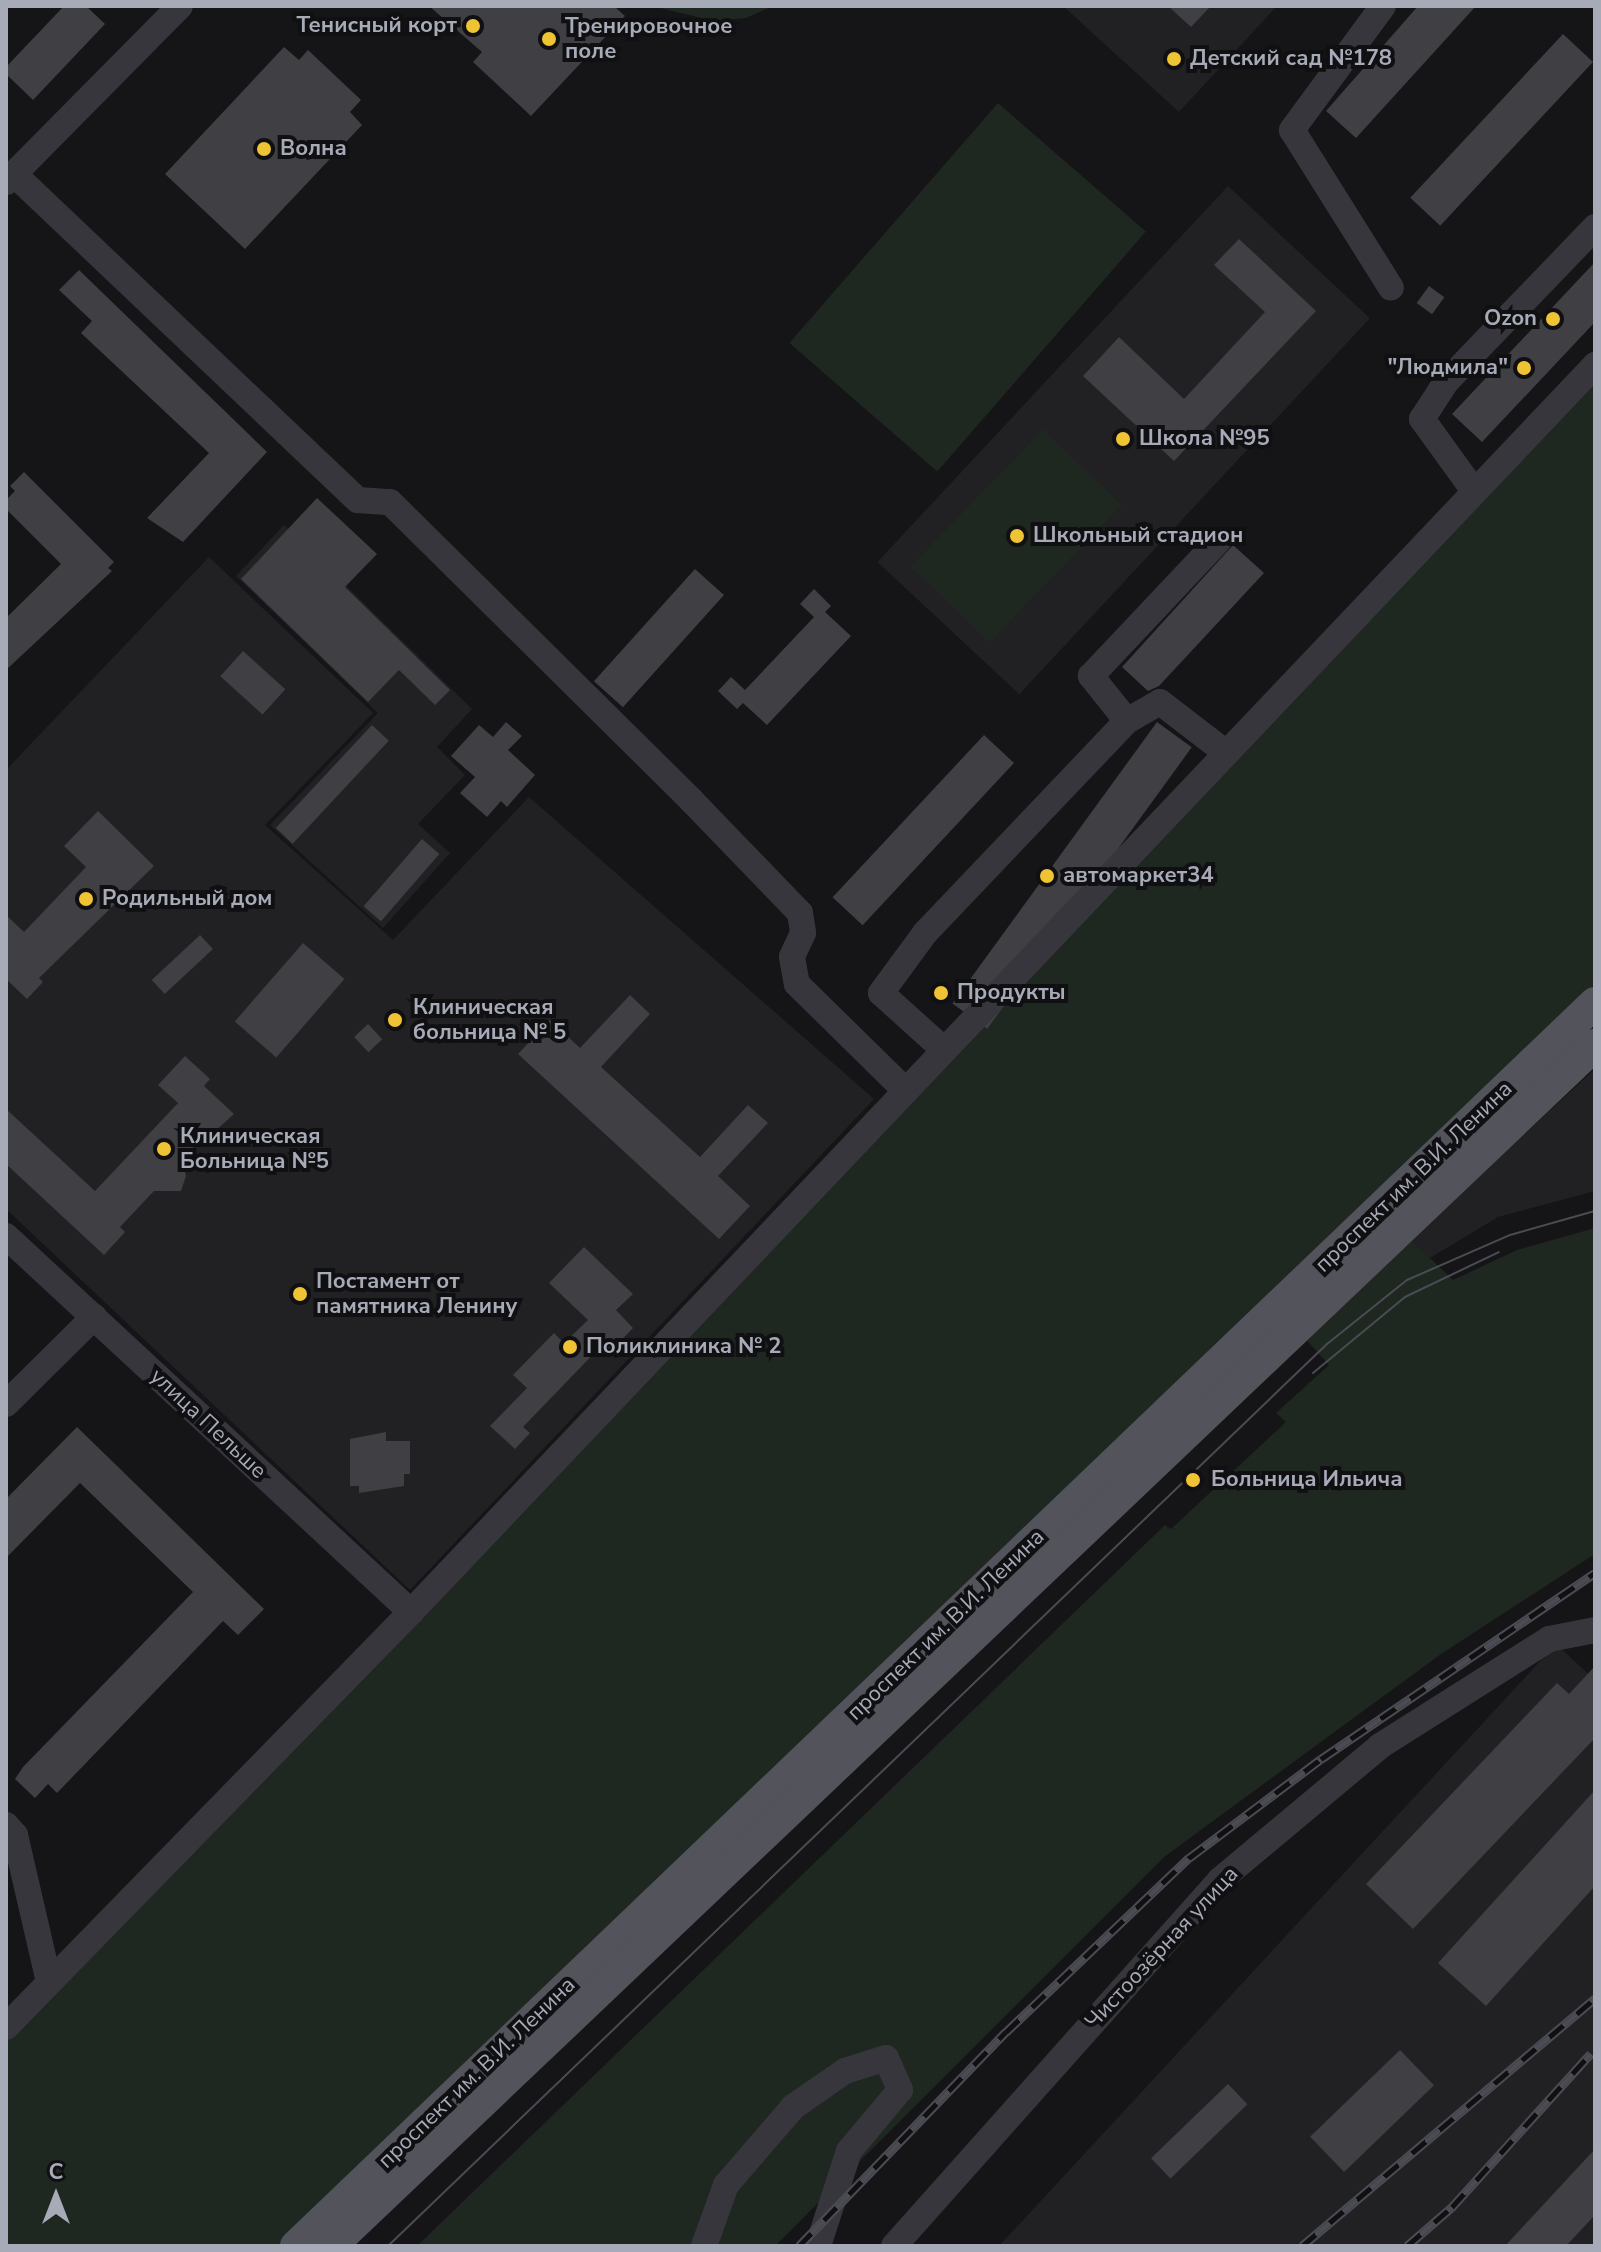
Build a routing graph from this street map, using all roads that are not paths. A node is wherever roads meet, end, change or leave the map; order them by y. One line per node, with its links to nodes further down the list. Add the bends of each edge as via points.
1 (180, 6): 3 (street)
2 (1383, 6): 5 (street, via 1292,130)
3 (10, 178): 14 (street, via 358,500 375,497 390,502 691,800 800,913 803,933 792,957 797,984)
4 (1595, 227): 7 (street, via 1446,382 1422,419)
5 (1391, 288)
6 (1595, 365): 7 (street)
7 (1474, 491): 10 (street)
8 (1218, 541): 9 (street, via 1091,676)
9 (1127, 721): 10 (street, via 1160,702); 13 (street, via 925,933 881,993)
10 (1225, 752): 13 (street)
11 (1595, 1003): 23 (main road, проспект им. В.И. Ленина)
12 (1595, 1045): 24 (main road, проспект им. В.И. Ленина)
13 (942, 1048): 14 (street)
14 (904, 1089): 18 (street)
15 (6, 1236): 16 (street, улица Пельше)
16 (94, 1317): 17 (street); 18 (street, улица Пельше)
17 (6, 1404)
18 (411, 1612): 21 (street)
19 (1595, 1630): 27 (street, Чистоозёрная улица, via 1549,1639 1380,1746 1220,1880)
20 (6, 1825): 21 (street, via 15,1835)
21 (49, 1982): 22 (street)
22 (6, 2027)
23 (296, 2246)
24 (331, 2246)
25 (704, 2246): 26 (street, via 726,2185 793,2107 845,2071 886,2058 900,2090 849,2151)
26 (818, 2246)
27 (894, 2246)

